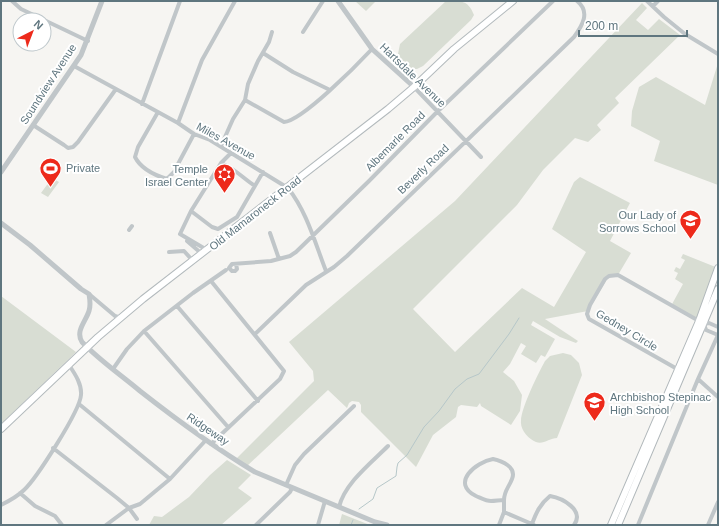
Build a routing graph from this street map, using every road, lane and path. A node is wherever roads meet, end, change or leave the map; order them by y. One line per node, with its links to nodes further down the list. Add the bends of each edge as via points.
1 (12, 1): 16 (street, via 21,9)
2 (102, 1): 16 (street, Soundview Avenue)
3 (180, 1): 25 (street)
4 (235, 1): 28 (street, via 202,60)
5 (323, 1): 15 (street)
6 (338, 1): 17 (street, Hartsdale Avenue)
7 (513, 1): 21 (main road, Old Mamaroneck Road, via 454,49)
8 (553, 1): 27 (street, Albemarle Road)
9 (577, 1): 12 (street)
10 (647, 1): 13 (street)
11 (658, 1): 13 (street)
12 (582, 3): 31 (street, Beverly Road, via 584,22 574,37)
13 (653, 6): 18 (street, via 685,34)
14 (272, 32): 19 (street)
15 (303, 32)
16 (88, 40): 20 (street, Soundview Avenue)
17 (372, 49): 21 (street, Hartsdale Avenue); 23 (street)
18 (717, 52)
19 (263, 53): 23 (street, via 293,72); 24 (street, via 248,84)
20 (74, 66): 22 (street, Miles Avenue); 29 (street, Soundview Avenue)
21 (414, 87): 27 (street, Hartsdale Avenue); 39 (main road, Old Mamaroneck Road)
22 (116, 89): 25 (street, Miles Avenue); 29 (street, via 73,146 68,148)
23 (330, 90): 24 (street, via 288,122)
24 (245, 100): 32 (street)
25 (142, 104): 26 (street, Miles Avenue)
26 (158, 112): 28 (street, Miles Avenue); 30 (street, via 135,157 138,164 150,172 167,179 174,173)
27 (437, 112): 31 (street, Hartsdale Avenue); 43 (street, Albemarle Road)
28 (178, 123): 30 (street, Miles Avenue)
29 (33, 125): 36 (street, Soundview Avenue)
30 (194, 134): 32 (street, Miles Avenue)
31 (465, 141): 34 (street, Hartsdale Avenue); 51 (street, Beverly Road, via 347,256)
32 (221, 146): 33 (street, Miles Avenue)
33 (231, 153): 35 (street); 37 (street, Miles Avenue)
34 (481, 157)
35 (221, 163): 38 (street, via 237,170); 40 (street)
36 (1, 172)
37 (264, 172): 38 (street); 39 (street, Miles Avenue)
38 (255, 186): 40 (street, via 237,216 218,229)
39 (288, 188): 43 (street, Miles Avenue, via 296,198); 45 (main road, Old Mamaroneck Road)
40 (191, 211): 45 (street, via 180,234)
41 (1, 223): 54 (street)
42 (270, 233): 46 (street)
43 (312, 235): 46 (street, Albemarle Road, via 296,252); 51 (street, Miles Avenue)
44 (169, 252): 47 (street, via 184,252)
45 (205, 252): 47 (main road, Old Mamaroneck Road)
46 (279, 259): 48 (street, Albemarle Road)
47 (193, 261): 56 (main road, Old Mamaroneck Road)
48 (236, 264)
49 (718, 268): 57 (main road)
50 (226, 270): 52 (street)
51 (326, 271): 60 (street, Beverly Road, via 306,285)
52 (210, 281): 55 (street); 60 (street)
53 (718, 289): 57 (main road)
54 (89, 294): 56 (street); 62 (street, via 90,310 79,336)
55 (177, 306): 59 (street); 69 (street)
56 (121, 318): 62 (main road, Old Mamaroneck Road)
57 (701, 323): 58 (street); 61 (street, via 706,330); 65 (main road); 65 (street, Gedney Circle, via 615,275 605,279 590,305 587,314 592,321)
58 (718, 327)
59 (144, 331): 64 (street, via 126,349); 73 (street)
60 (255, 334): 69 (street, via 284,371 280,379)
61 (718, 335): 66 (street)
62 (87, 347): 63 (main road, Old Mamaroneck Road); 64 (street, Ridgeway)
63 (69, 365): 71 (street, via 80,385); 74 (main road, Old Mamaroneck Road)
64 (113, 369): 77 (street, Ridgeway)
65 (680, 371): 68 (main road); 70 (main road)
66 (698, 379): 67 (street); 106 (street)
67 (718, 397)
68 (664, 400): 70 (street); 75 (main road)
69 (258, 401): 73 (street)
70 (670, 403): 76 (main road)
71 (79, 404): 80 (street); 81 (street)
72 (354, 406): 84 (street, via 304,454)
73 (228, 427): 78 (street)
74 (1, 429)
75 (651, 429): 76 (street); 82 (main road)
76 (658, 433): 83 (main road)
77 (206, 440): 78 (street, Ridgeway); 81 (street)
78 (212, 444): 84 (street, Ridgeway, via 255,472)
79 (388, 446): 91 (street, via 347,488)
80 (53, 448): 86 (street, via 30,484); 92 (street)
81 (170, 479): 92 (street, via 140,504)
82 (630, 481): 83 (street); 104 (main road)
83 (636, 484): 105 (main road)
84 (286, 486): 85 (street, Ridgeway)
85 (292, 488): 88 (street, Ridgeway); 98 (street)
86 (20, 493): 90 (street); 96 (street, via 35,506 55,516)
87 (504, 500): 87 (street, via 490,501 470,491 465,482 473,468 493,459 508,465 513,475 504,494); 93 (street)
88 (325, 501): 91 (street, Ridgeway); 99 (street)
89 (718, 502): 107 (street)
90 (1, 505)
91 (338, 506): 95 (street, Ridgeway)
92 (129, 508): 94 (street); 97 (street)
93 (504, 512): 101 (street); 102 (street)
94 (137, 519)
95 (374, 523): 100 (street, Ridgeway)
96 (62, 525)
97 (106, 525)
98 (256, 525)
99 (318, 525)
100 (387, 525)
101 (499, 525)
102 (533, 525): 103 (street, via 538,510 550,496 570,505 576,514)
103 (574, 525)
104 (611, 525)
105 (618, 525)
106 (638, 525)
107 (708, 525)

